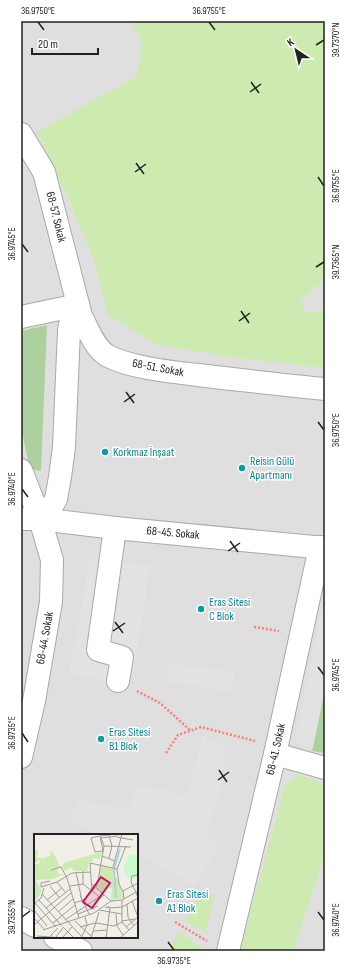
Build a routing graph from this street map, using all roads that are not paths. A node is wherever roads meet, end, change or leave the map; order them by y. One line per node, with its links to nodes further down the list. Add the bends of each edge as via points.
1 (21, 134): 2 (street, 68-57. Sokak, via 44,172)
2 (78, 305): 3 (street); 4 (street, 68-51. Sokak, via 99,347 109,356 123,361 166,371); 6 (street, via 72,313 69,330 64,447 56,499 49,511)
3 (21, 317)
4 (325, 389)
5 (21, 470): 6 (street, 68-44. Sokak)
6 (27, 517): 7 (street, 68-45. Sokak); 11 (street, 68-44. Sokak, via 52,560 51,602 34,701)
7 (115, 528): 8 (street, 68-45. Sokak); 9 (street, via 98,650 122,657)
8 (322, 547): 10 (street, 68-41. Sokak)
9 (118, 681)
10 (276, 751): 12 (street); 17 (street, 68-41. Sokak)
11 (21, 757)
12 (325, 768)
13 (21, 918): 14 (street)
14 (34, 925)
15 (57, 938): 16 (street)
16 (81, 951)
17 (228, 951)

